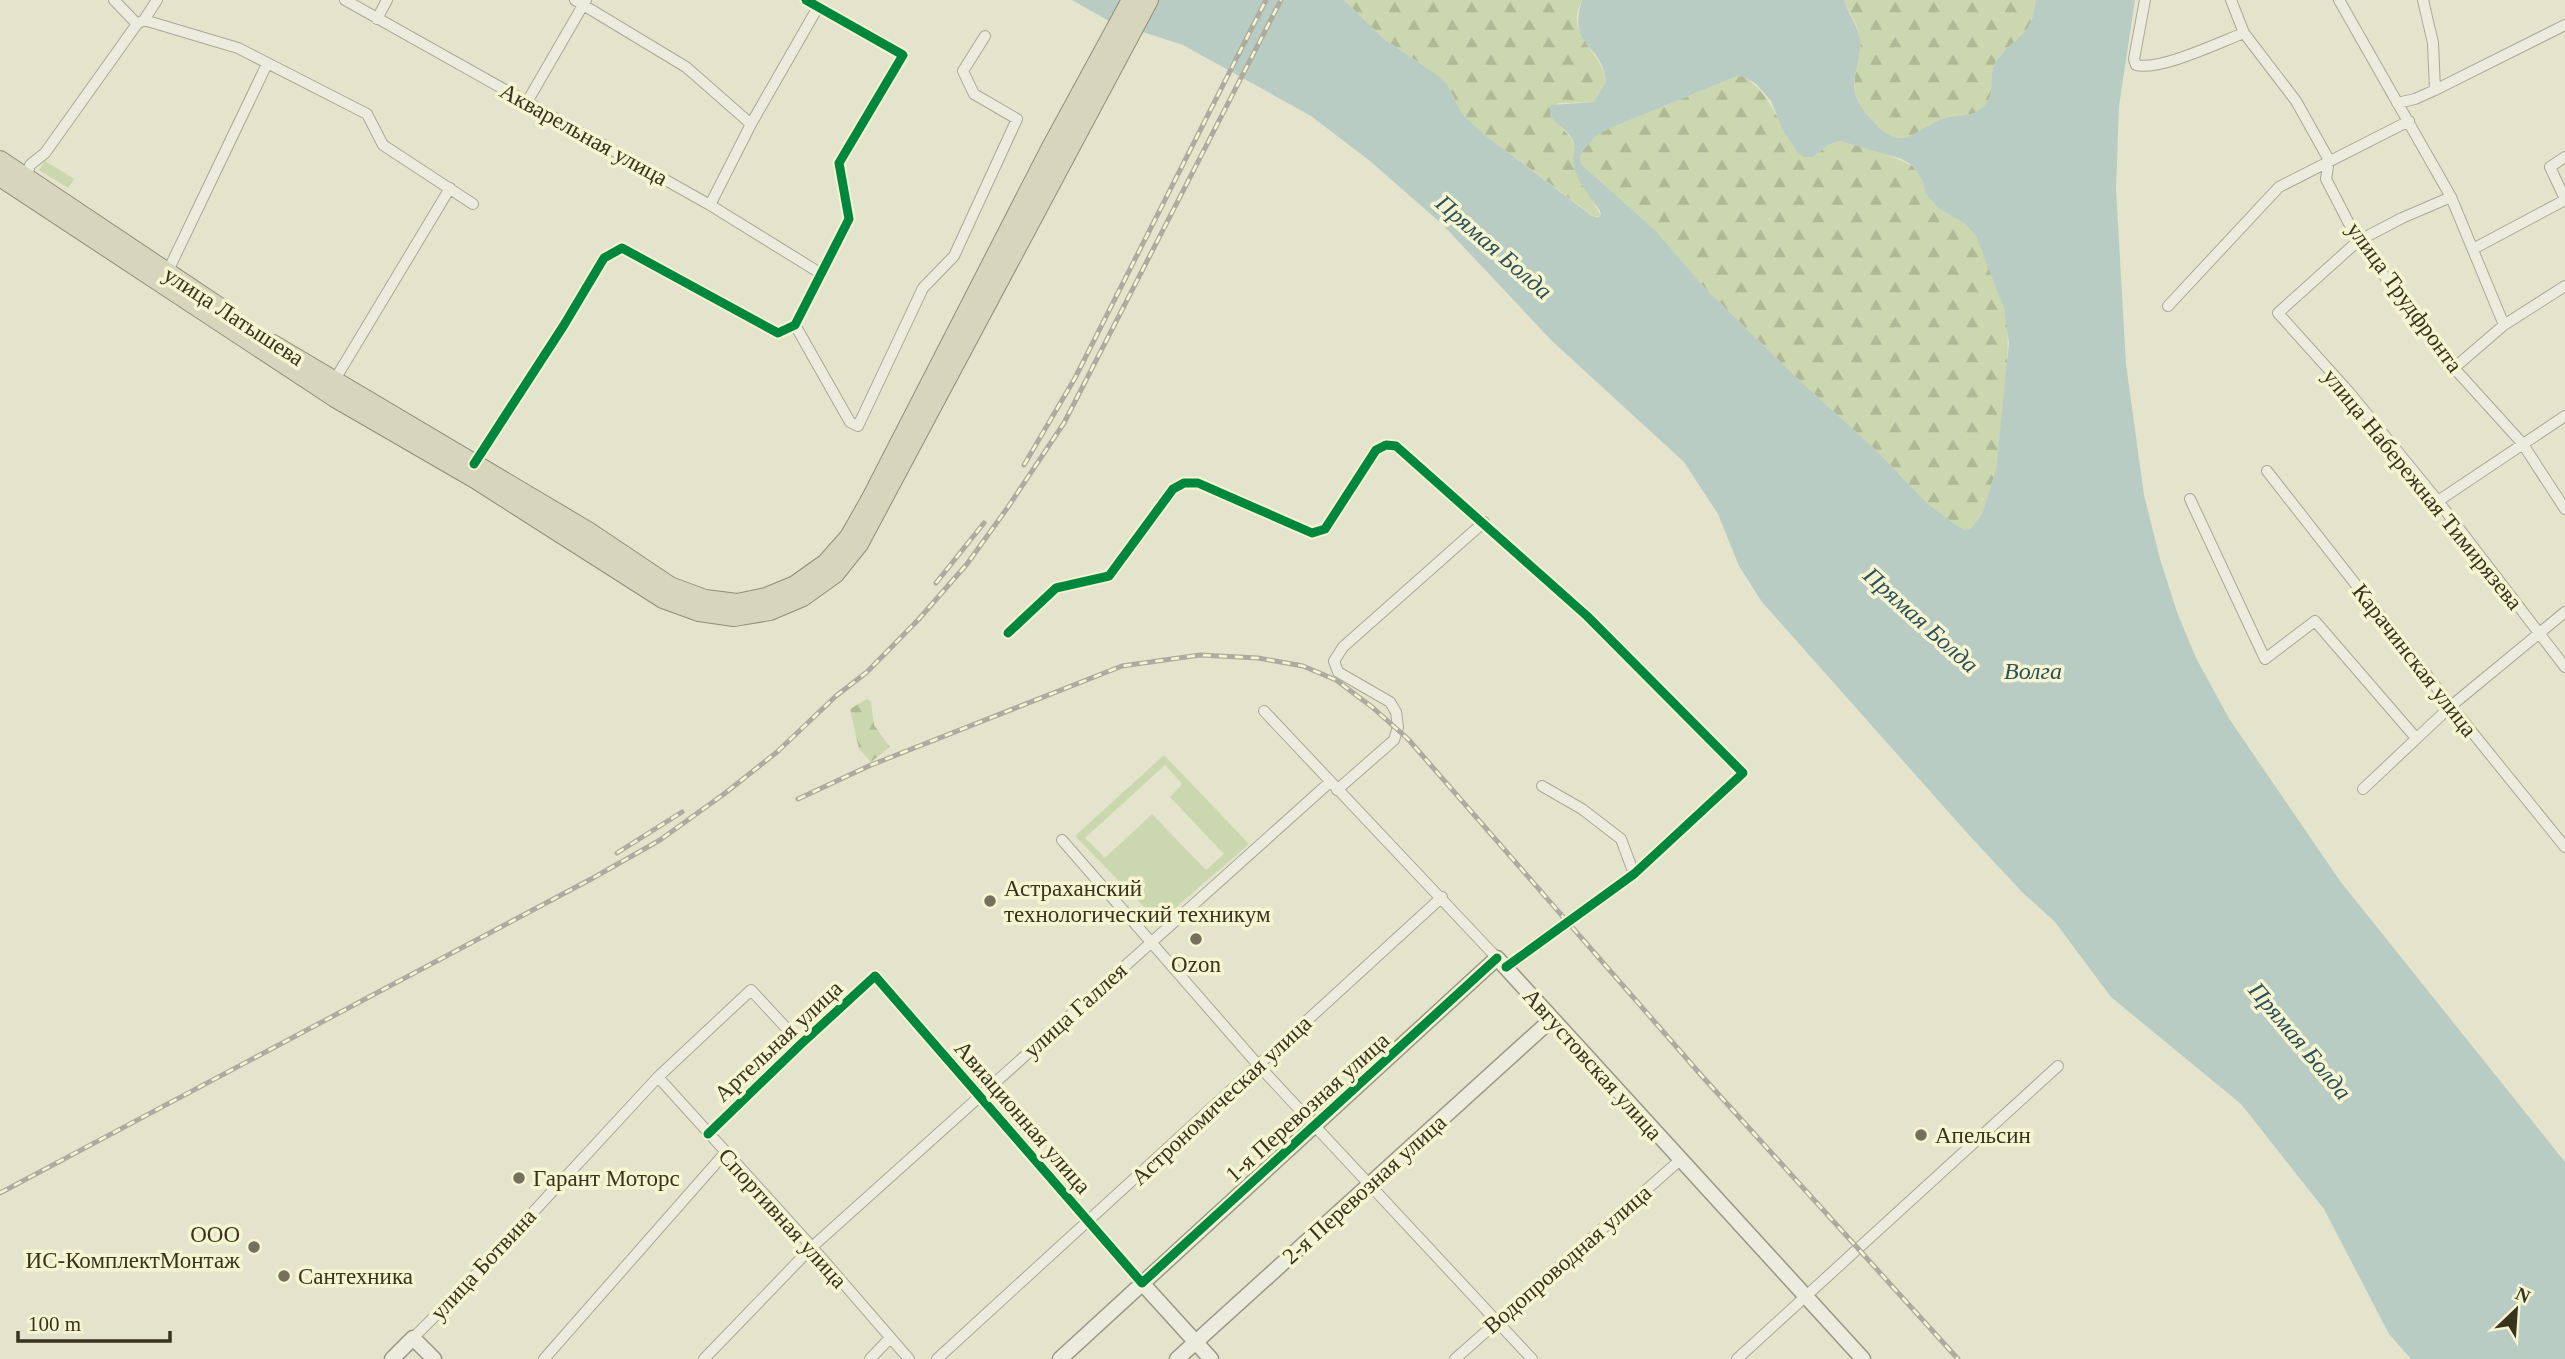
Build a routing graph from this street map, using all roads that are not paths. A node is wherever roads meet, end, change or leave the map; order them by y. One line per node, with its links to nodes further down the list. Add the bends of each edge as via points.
1 (114, 0): 15 (street)
2 (157, 0): 15 (street)
3 (345, 0): 14 (street, Акварельная улица)
4 (387, 0): 14 (street)
5 (806, 0): 13 (street)
6 (1131, 0): 25 (highway)
7 (1149, 0): 25 (highway)
8 (2145, 0): 17 (street, via 2136,65 2186,56)
9 (2231, 0): 17 (street, улица Трудфронта)
10 (2339, 0): 22 (street)
11 (2425, 0): 20 (street)
12 (582, 2): 21 (street); 24 (street, via 686,67)
13 (818, 7): 24 (street); 38 (street, via 903,54 839,163 849,219)
14 (377, 19): 21 (street, Акварельная улица)
15 (141, 22): 19 (street, via 238,48); 30 (street, via 45,153 30,165)
16 (2565, 25): 20 (street)
17 (2244, 33): 28 (street, улица Трудфронта, via 2296,101)
18 (985, 36): 42 (street, via 963,71 974,94 1017,119 954,256 923,288 858,426 850,422)
19 (267, 64): 31 (street, via 367,114 383,145); 39 (street)
20 (2435, 90): 22 (street)
21 (527, 102): 35 (street, Акварельная улица)
22 (2397, 103): 23 (street)
23 (2409, 121): 28 (street); 32 (street)
24 (751, 124): 35 (street)
25 (1057, 153): 39 (highway, улица Латышева, via 859,544 835,574 803,597 770,611 734,617 699,612 663,599 440,458 335,398); 48 (highway, улица Латышева, via 849,537 826,563 795,585 737,603 705,599 670,586)
26 (2565, 157): 33 (street, via 2550,167)
27 (0, 160): 30 (highway, улица Латышева)
28 (2329, 160): 36 (street, улица Трудфронта, via 2326,179); 41 (street, via 2279,187)
29 (0, 177): 30 (highway, улица Латышева)
30 (23, 184): 39 (highway, улица Латышева)
31 (450, 188): 34 (street); 45 (street)
32 (2451, 197): 36 (street); 37 (street)
33 (2565, 200): 37 (street)
34 (473, 205)
35 (710, 205): 38 (street, Акварельная улица)
36 (2358, 241): 44 (street, улица Трудфронта); 51 (street, улица Набережная Тимирязева, via 2278,313)
37 (2473, 249): 43 (street)
38 (820, 273): 42 (street)
39 (164, 278): 45 (highway, улица Латышева)
40 (2565, 286): 43 (street)
41 (2168, 306)
42 (795, 325): 48 (street, via 778,332 622,248 604,258)
43 (2504, 325): 44 (street)
44 (2455, 368): 47 (street, улица Трудфронта)
45 (334, 381): 48 (highway, улица Латышева)
46 (2565, 416): 47 (street)
47 (2522, 443): 51 (street); 52 (street, улица Трудфронта)
48 (474, 464)
49 (2267, 471): 58 (street, Карачинская улица)
50 (2190, 499): 60 (street, via 2265,659 2315,621)
51 (2438, 501): 56 (street, улица Набережная Тимирязева)
52 (2565, 509)
53 (1483, 522): 55 (street, via 1396,446 1377,450 1325,529 1312,533 1198,483 1184,483 1173,489 1109,576 1056,588); 61 (street, улица Галлея, via 1343,647 1334,661 1338,672 1390,702 1398,727 1394,740); 66 (street, via 1587,616 1743,773)
54 (2565, 612): 56 (street)
55 (1008, 633)
56 (2538, 634): 57 (street, улица Набережная Тимирязева); 58 (street)
57 (2565, 667)
58 (2451, 706): 60 (street); 65 (street, Карачинская улица)
59 (1264, 711): 61 (street, Августовская улица)
60 (2416, 738): 63 (street)
61 (1333, 786): 67 (street, Августовская улица); 68 (street, улица Галлея)
62 (1542, 786): 66 (street, via 1621,839)
63 (2363, 789)
64 (1062, 840): 68 (street)
65 (2565, 847)
66 (1634, 874): 69 (street)
67 (1441, 897): 69 (street, Августовская улица); 73 (street, Астрономическая улица)
68 (1152, 941): 73 (street); 76 (street, улица Галлея)
69 (1502, 963): 71 (street, Августовская улица); 77 (street, 1-я Перевозная улица)
70 (875, 976): 72 (street, Артельная улица); 76 (street, Авиационная улица)
71 (1552, 1018): 80 (street, Августовская улица); 81 (street, 2-я Перевозная улица)
72 (801, 1044): 75 (street, улица Ботвина, via 751,990); 78 (street, Артельная улица)
73 (1259, 1066): 77 (street); 82 (street, Астрономическая улица)
74 (2058, 1066): 85 (street)
75 (658, 1077): 78 (street, Спортивная улица); 87 (street, улица Ботвина)
76 (980, 1095): 82 (street, Авиационная улица); 83 (street, улица Галлея)
77 (1315, 1126): 81 (street); 84 (street, 1-я Перевозная улица)
78 (708, 1134): 79 (street, Спортивная улица)
79 (725, 1153): 83 (street, Спортивная улица); 92 (street)
80 (1680, 1160): 85 (street, Августовская улица); 86 (street, Водопроводная улица)
81 (1370, 1184): 86 (street); 89 (street, 2-я Перевозная улица)
82 (1089, 1222): 84 (street, Авиационная улица); 96 (street, Астрономическая улица)
83 (812, 1247): 88 (street, Спортивная улица); 93 (street, улица Галлея)
84 (1142, 1283): 89 (street, Авиационная улица); 97 (street, 1-я Перевозная улица)
85 (1807, 1296): 102 (street); 103 (street, Августовская улица)
86 (1497, 1321): 100 (street, Водопроводная улица); 101 (street)
87 (413, 1338): 90 (street, улица Ботвина); 91 (street)
88 (890, 1338): 94 (street); 95 (street, Спортивная улица)
89 (1196, 1342): 98 (street, 2-я Перевозная улица); 99 (street, Авиационная улица)
90 (392, 1359)
91 (434, 1359)
92 (544, 1359)
93 (704, 1359)
94 (870, 1359)
95 (909, 1359)
96 (937, 1359)
97 (1060, 1359)
98 (1177, 1359)
99 (1211, 1359)
100 (1455, 1359)
101 (1532, 1359)
102 (1737, 1359)
103 (1863, 1359)

